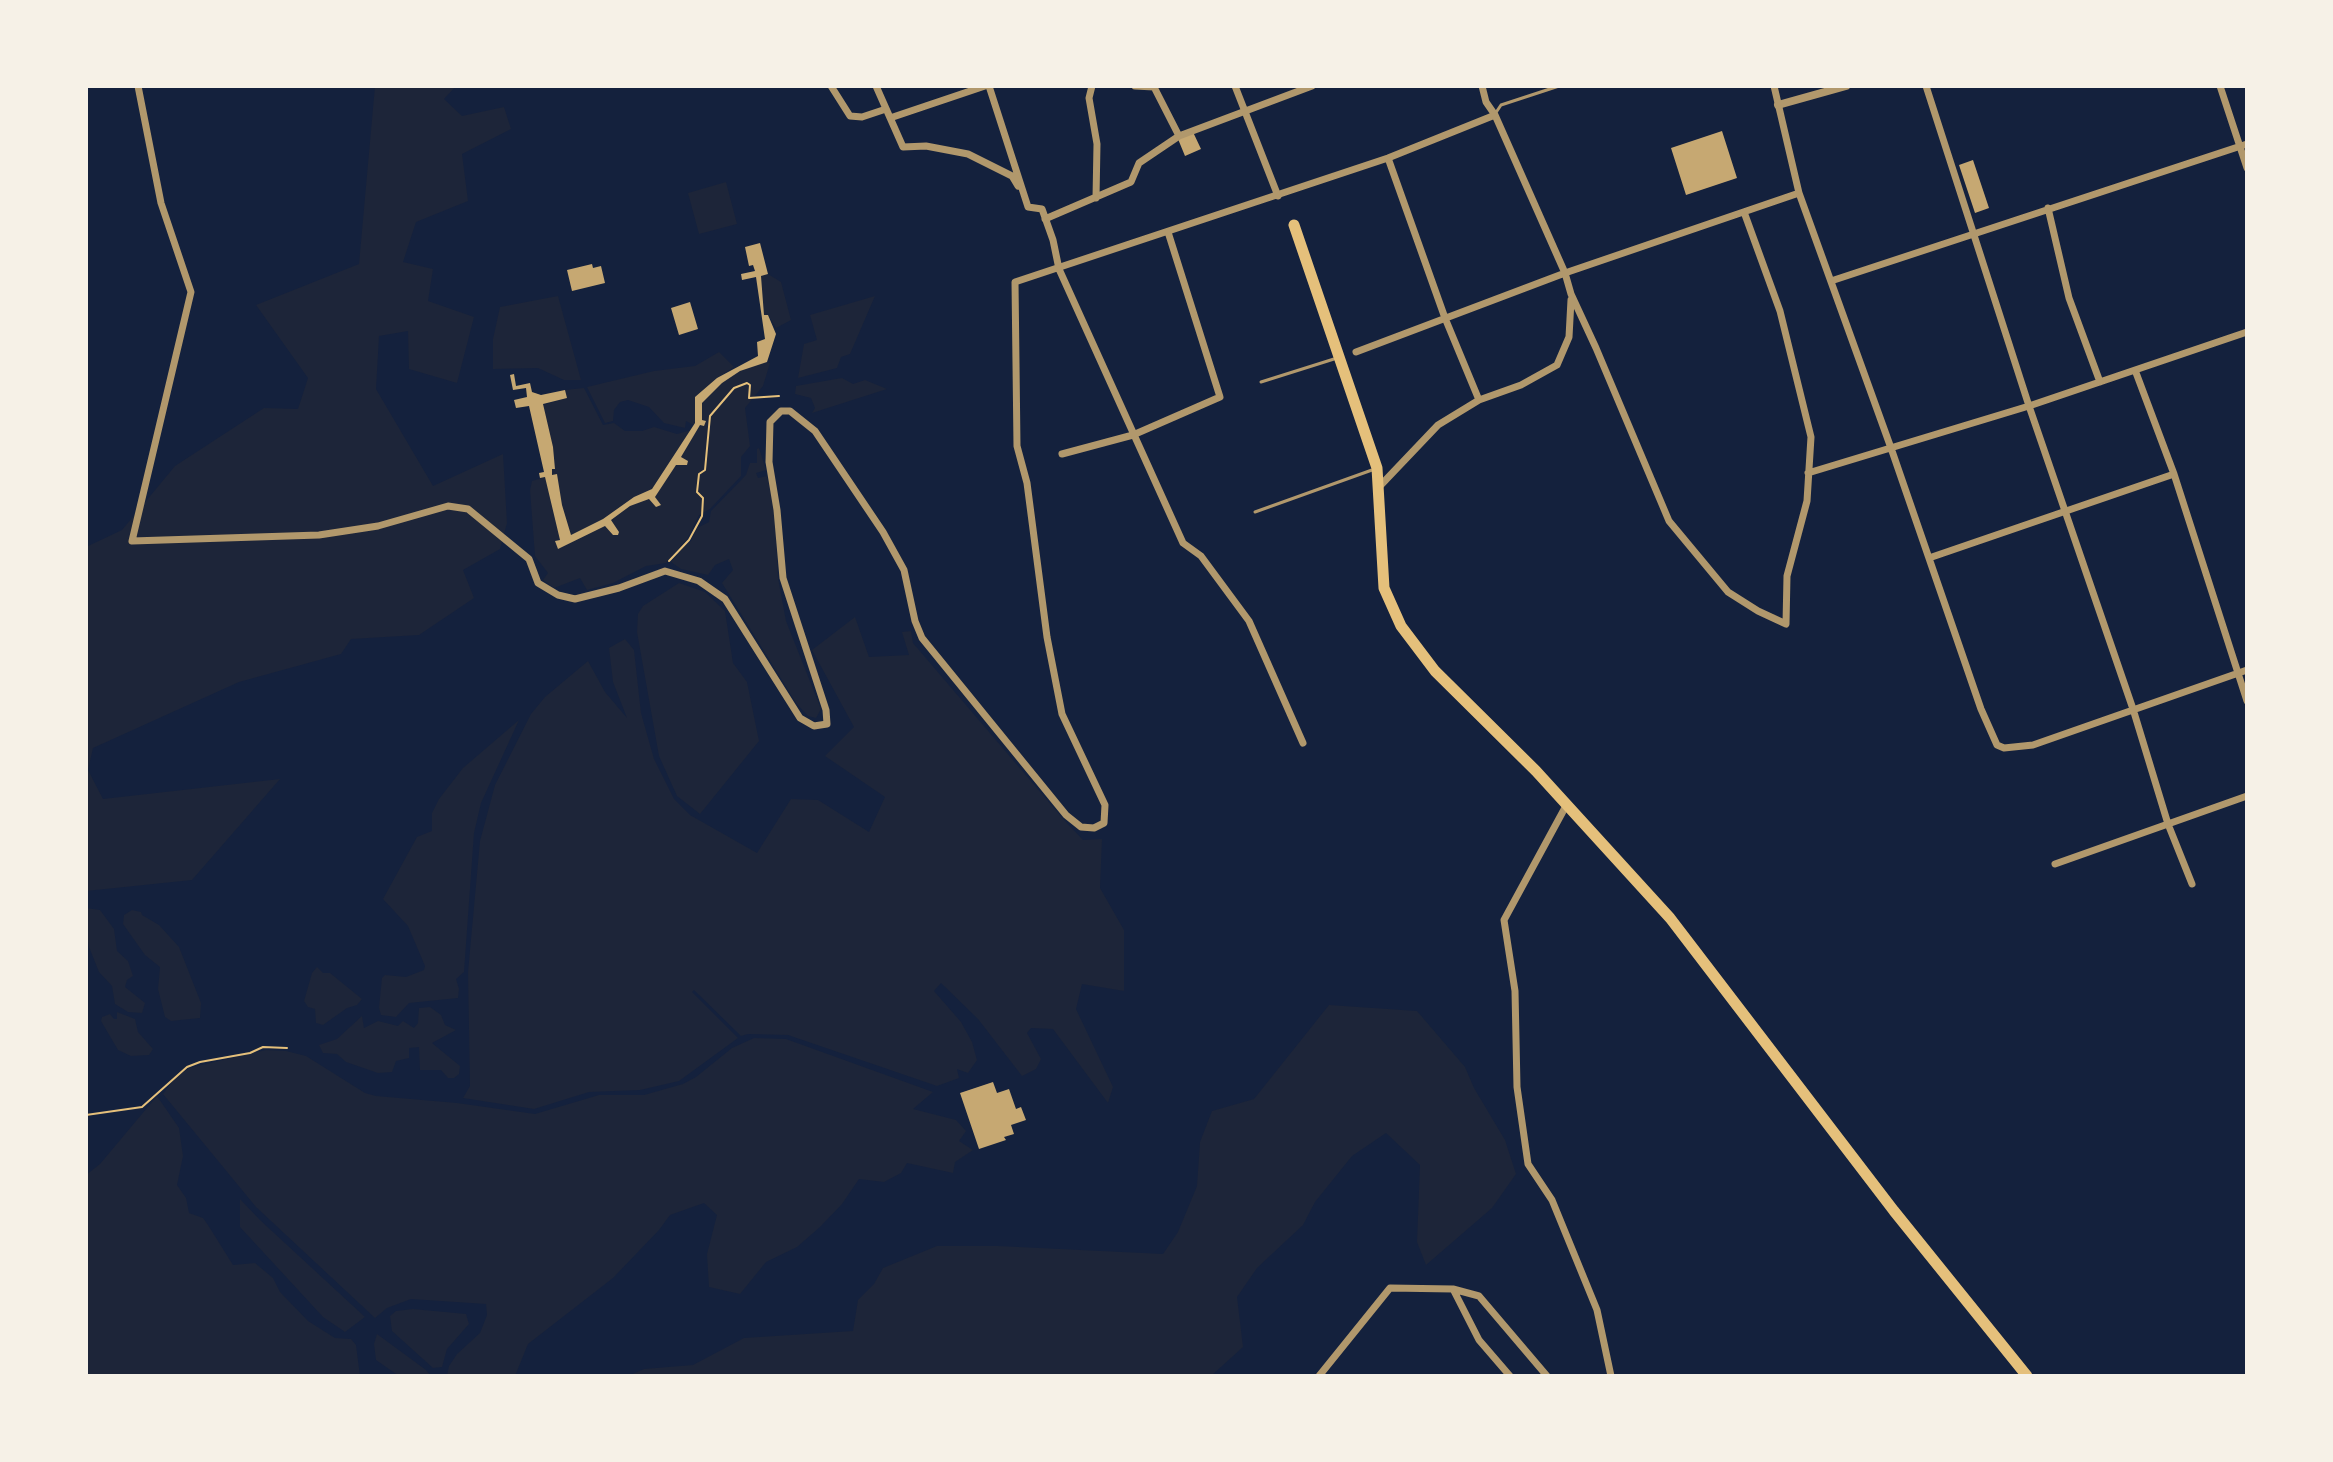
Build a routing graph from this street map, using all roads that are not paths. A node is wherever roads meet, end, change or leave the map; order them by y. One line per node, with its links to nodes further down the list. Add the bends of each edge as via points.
1 (138, 86): 34 (street, via 161,203 191,292 132,541 319,535 378,526 448,506 468,509 529,559 538,583 558,595 575,599 665,571 699,581 725,599 800,718 814,726 827,724 783,578 769,462 770,422 781,411 796,414 815,431 883,532 904,570 922,638 1066,815 1081,827 1094,828 1104,823 1105,805 1062,714 1017,446 1015,282)
2 (831, 86): 16 (street, via 850,116)
3 (876, 86): 16 (street)
4 (987, 86): 19 (street); 25 (street)
5 (1092, 86): 27 (street)
6 (1135, 86): 20 (street, via 1154,87)
7 (1235, 86): 17 (street)
8 (1312, 86): 17 (street)
9 (1482, 86): 18 (street)
10 (1559, 86): 18 (lane, via 1501,105)
11 (1774, 86): 15 (street)
12 (1846, 86): 15 (street)
13 (1926, 86): 33 (street)
14 (2220, 86): 21 (street)
15 (1778, 105): 24 (street)
16 (886, 109): 19 (street)
17 (1244, 111): 20 (street); 26 (street)
18 (1495, 115): 22 (street); 35 (street)
19 (890, 118): 25 (street, via 903,147 968,154 1012,176)
20 (1179, 136): 27 (street, via 1139,163 1131,182)
21 (2243, 145): 23 (street); 28 (street)
22 (1388, 158): 26 (street); 38 (street)
23 (2247, 168)
24 (1799, 193): 29 (street); 36 (street)
25 (1024, 194): 30 (street, via 1028,207 1042,209)
26 (1278, 196): 32 (street)
27 (1096, 198): 30 (street)
28 (2048, 208): 33 (street); 44 (street, via 2069,298)
29 (1744, 212): 35 (street); 51 (street, via 1780,311 1811,437)
30 (1045, 219): 34 (street)
31 (1294, 225): 41 (highway)
32 (1168, 232): 34 (street); 47 (street, via 1220,397)
33 (1973, 233): 36 (street); 46 (street)
34 (1059, 269): 47 (street)
35 (1565, 273): 37 (street); 38 (street)
36 (1831, 281): 48 (street)
37 (1571, 294): 45 (street, via 1569,337 1557,365); 51 (street, via 1669,521 1728,592 1786,624 1787,576 1807,501)
38 (1445, 318): 40 (street); 45 (street)
39 (2247, 332): 42 (street)
40 (1356, 352)
41 (1338, 357): 43 (lane); 50 (highway)
42 (2135, 370): 44 (street); 52 (street)
43 (1261, 382)
44 (2100, 382): 46 (street)
45 (1479, 400): 53 (street, via 1438,425)
46 (2029, 406): 48 (street); 54 (street)
47 (1133, 435): 49 (street); 61 (street, via 1183,543 1201,556 1249,621)
48 (1891, 448): 51 (street); 56 (street)
49 (1062, 454)
50 (1377, 468): 53 (highway); 55 (lane)
51 (1808, 473)
52 (2174, 474): 54 (street); 58 (street)
53 (1379, 487): 63 (highway, via 1384,588 1401,626 1435,671)
54 (2065, 511): 56 (street); 60 (street)
55 (1255, 512)
56 (1929, 558): 60 (street, via 1997,745 2033,745)
57 (2247, 670): 58 (street)
58 (2238, 673): 59 (street); 60 (street)
59 (2247, 701)
60 (2133, 709): 64 (street)
61 (1303, 743)
62 (2247, 796): 64 (street)
63 (1567, 804): 71 (street, via 1504,920 1528,1164 1552,1200 1597,1310); 72 (highway, via 1697,951)
64 (2168, 824): 65 (street); 66 (street)
65 (2055, 864)
66 (2192, 884)
67 (1453, 1289): 68 (street, via 1390,1288); 69 (street, via 1479,1340); 70 (street, via 1479,1296)
68 (1319, 1376)
69 (1510, 1376)
70 (1547, 1376)
71 (1611, 1376)
72 (2027, 1376)

